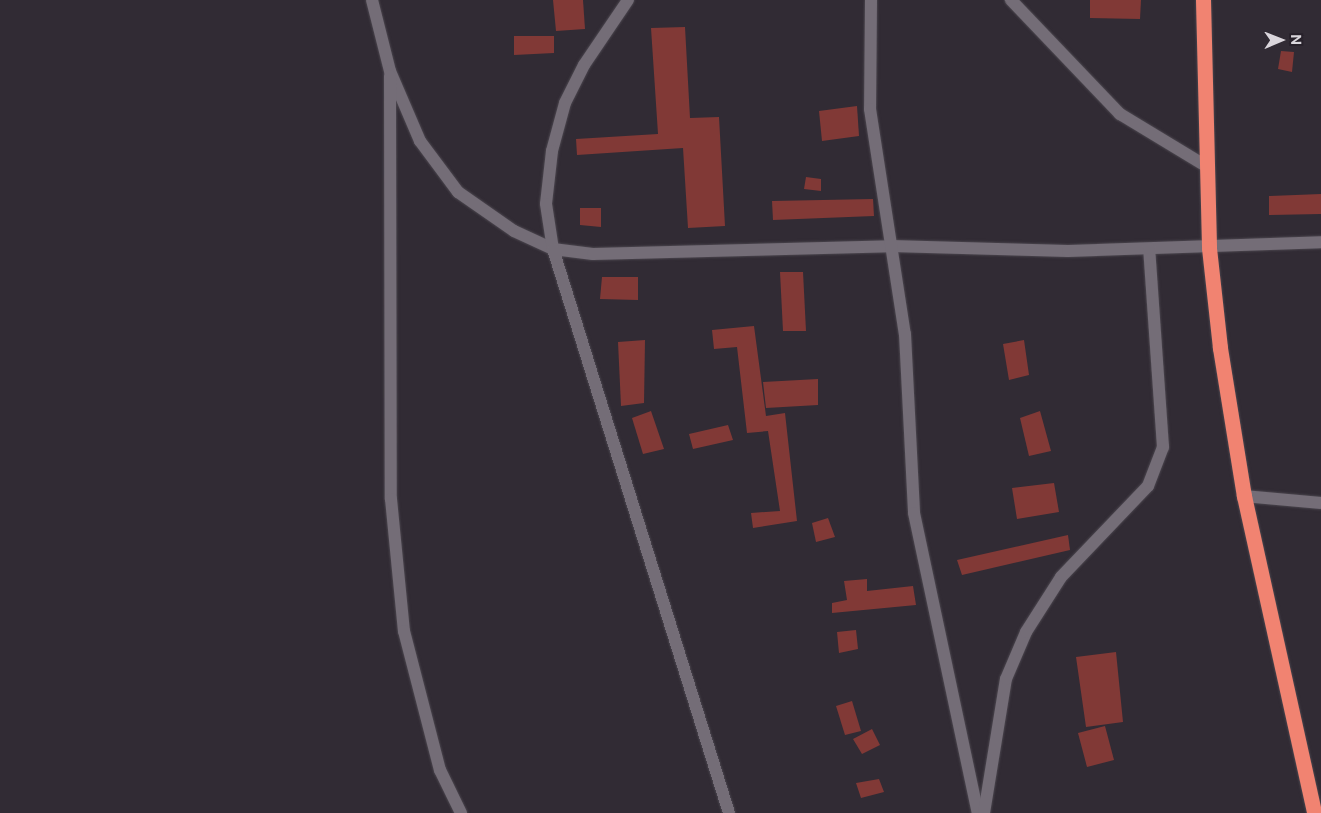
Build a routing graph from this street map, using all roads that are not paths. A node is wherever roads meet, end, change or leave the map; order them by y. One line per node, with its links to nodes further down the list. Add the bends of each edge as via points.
1 (372, 0): 6 (street)
2 (628, 0): 11 (street, via 584,65 565,103 552,151 546,204)
3 (871, 0): 9 (street, via 870,109)
4 (1011, 0): 7 (street, via 1120,114)
5 (1203, 0): 7 (highway)
6 (390, 71): 11 (street, via 420,141 458,192 514,231); 15 (street, via 392,508 404,631 440,770)
7 (1206, 166): 10 (highway)
8 (1321, 242): 10 (street)
9 (890, 246): 11 (street, via 593,254); 12 (street); 17 (street, via 905,334 914,514)
10 (1209, 248): 12 (street); 13 (highway)
11 (553, 249): 16 (street)
12 (1149, 249): 18 (street, via 1163,447 1148,486 1061,577 1026,632 1006,679)
13 (1244, 496): 14 (street); 19 (highway)
14 (1321, 503)
15 (461, 813)
16 (729, 813)
17 (978, 813)
18 (984, 813)
19 (1314, 813)

